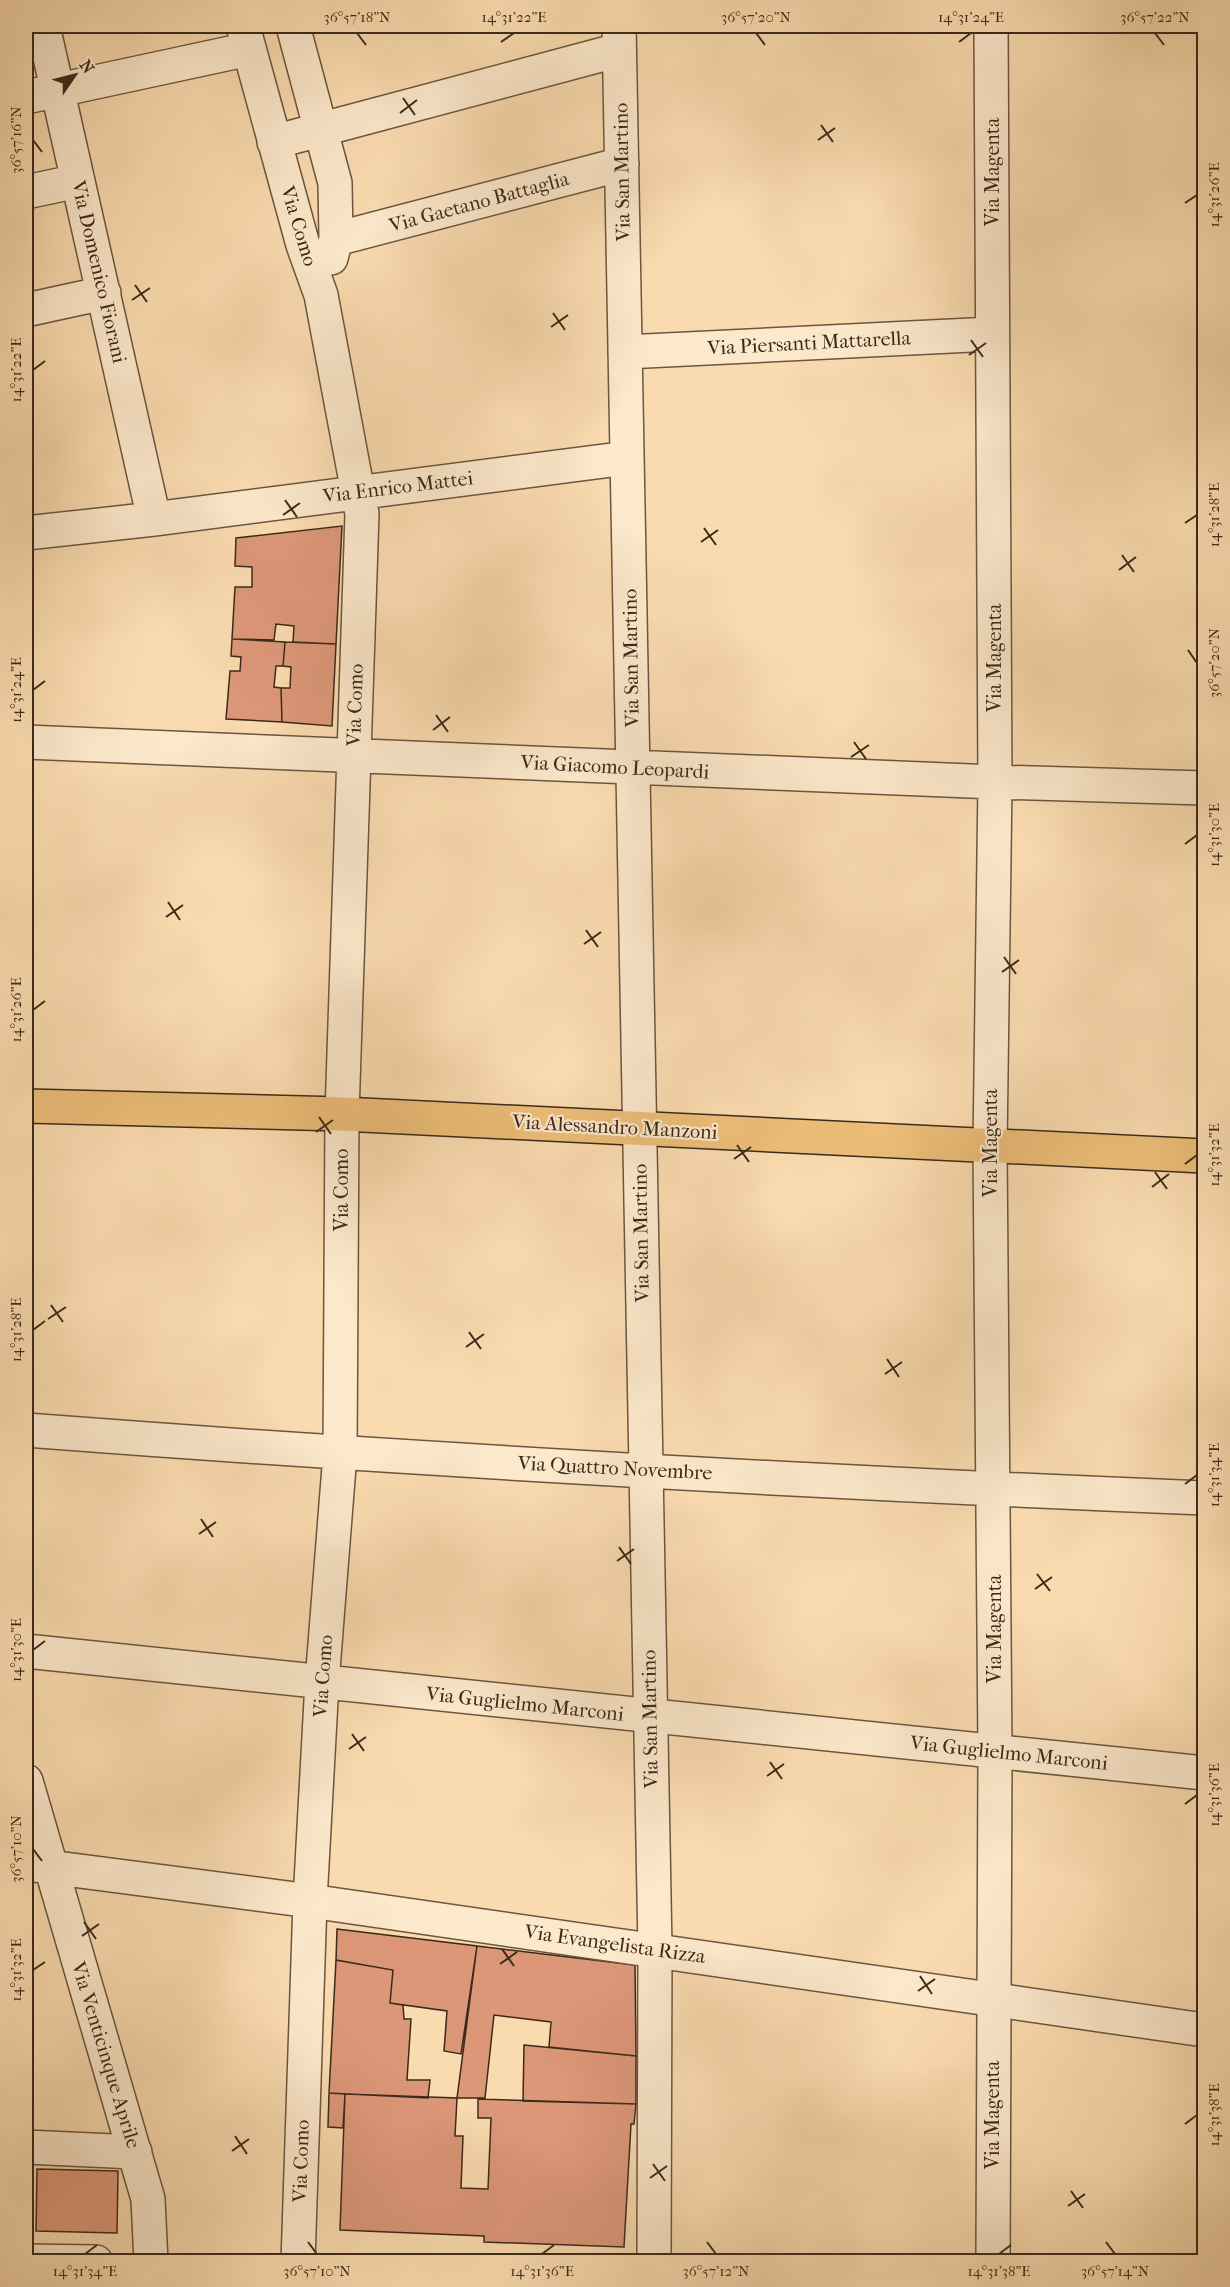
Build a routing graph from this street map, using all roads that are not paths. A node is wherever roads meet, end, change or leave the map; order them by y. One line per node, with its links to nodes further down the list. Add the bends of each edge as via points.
1 (43, 26): 6 (street, Via Domenico Fiorani)
2 (293, 26): 8 (street)
3 (992, 26): 17 (street, Via Magenta)
4 (246, 37): 6 (street); 9 (street, Via Como)
5 (619, 38): 8 (street); 10 (street, Via San Martino)
6 (58, 91): 7 (street); 11 (street, Via Domenico Fiorani)
7 (26, 97)
8 (319, 131): 9 (street); 13 (street, via 335,183)
9 (274, 142): 15 (street, Via Como)
10 (622, 164): 13 (street, Via Gaetano Battaglia); 18 (street, Via San Martino)
11 (78, 181): 12 (street); 14 (street, Via Domenico Fiorani)
12 (26, 192)
13 (336, 239): 15 (street)
14 (104, 293): 16 (street); 21 (street, Via Domenico Fiorani)
15 (321, 295): 20 (street, Via Como)
16 (26, 310)
17 (992, 334): 18 (street, Via Piersanti Mattarella); 26 (street, Via Magenta)
18 (625, 352): 19 (street, Via San Martino)
19 (627, 458): 20 (street, Via Enrico Mattei); 25 (street, Via San Martino)
20 (358, 492): 21 (street, Via Enrico Mattei); 24 (street, Via Como, via 362,514)
21 (154, 519): 22 (street, Via Enrico Mattei)
22 (26, 533)
23 (26, 742): 24 (street, Via Giacomo Leopardi)
24 (354, 755): 25 (street, Via Giacomo Leopardi); 29 (street, Via Como)
25 (633, 768): 26 (street, Via Giacomo Leopardi); 30 (street, Via San Martino)
26 (995, 782): 27 (street, Via Giacomo Leopardi); 31 (street, Via Magenta)
27 (1204, 788)
28 (26, 1106): 29 (main road, Via Alessandro Manzoni)
29 (342, 1114): 30 (main road, Via Alessandro Manzoni); 34 (street, Via Como)
30 (639, 1128): 31 (main road, Via Alessandro Manzoni); 35 (street, Via San Martino)
31 (990, 1147): 32 (main road, Via Alessandro Manzoni); 36 (street, Via Magenta)
32 (1204, 1156)
33 (26, 1431): 34 (street, Via Quattro Novembre)
34 (340, 1454): 35 (street, Via Quattro Novembre); 39 (street, Via Como)
35 (646, 1469): 36 (street, Via Quattro Novembre); 40 (street, Via San Martino)
36 (993, 1490): 37 (street, Via Quattro Novembre); 41 (street, Via Magenta)
37 (1204, 1498)
38 (26, 1651): 39 (street, Via Guglielmo Marconi)
39 (322, 1682): 40 (street, Via Guglielmo Marconi); 45 (street, Via Como)
40 (650, 1717): 41 (street, Via Guglielmo Marconi); 46 (street, Via San Martino)
41 (995, 1752): 42 (street, Via Guglielmo Marconi); 47 (street, Via Magenta)
42 (1204, 1773)
43 (26, 1781): 44 (street, Via Venticinque Aprile)
44 (37, 1866): 45 (street, Via Evangelista Rizza); 50 (street, Via Venticinque Aprile)
45 (310, 1901): 46 (street, Via Evangelista Rizza); 54 (street, Via Como)
46 (655, 1950): 47 (street, Via Evangelista Rizza); 55 (street, Via San Martino)
47 (992, 2001): 48 (street, Via Evangelista Rizza); 56 (street, Via Magenta)
48 (1204, 2030)
49 (26, 2147): 50 (street)
50 (135, 2152): 53 (street, Via Venticinque Aprile, via 148,2199)
51 (26, 2261): 52 (street)
52 (96, 2262)
53 (151, 2262)
54 (298, 2262)
55 (654, 2262)
56 (993, 2262)

